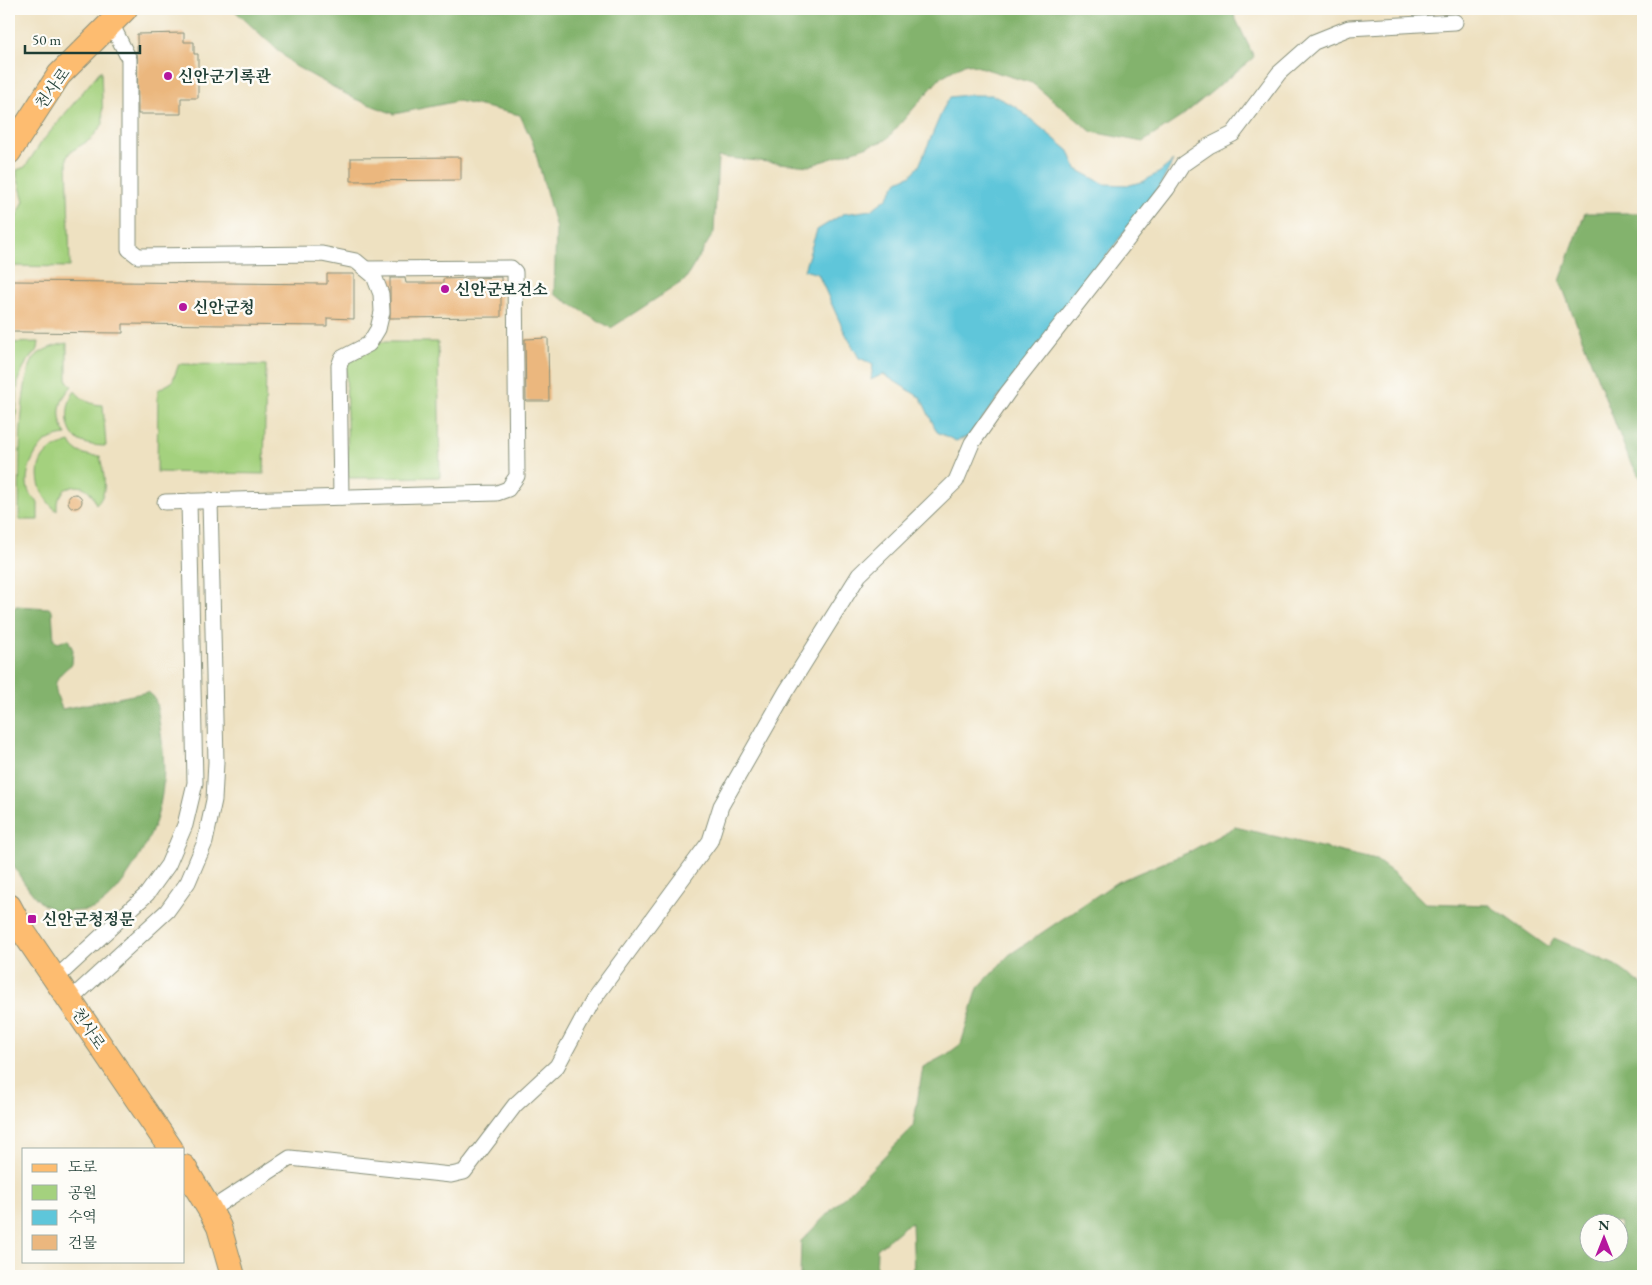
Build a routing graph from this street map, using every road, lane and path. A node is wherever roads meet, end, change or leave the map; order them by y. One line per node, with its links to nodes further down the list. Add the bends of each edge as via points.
1 (118, 16): 3 (main road, 천사로, via 59,75); 4 (street, via 129,59 130,249 138,256 322,254 356,262)
2 (1455, 22): 14 (street, via 1349,28 1314,42 1278,73 1233,134 1183,164 982,428 956,481 859,576 720,806 710,841 592,1001 557,1066 515,1106 464,1172 451,1175 290,1158)
3 (9, 152)
4 (366, 269): 5 (street, via 374,276 381,294 382,312 378,330 369,344 342,358 339,366); 5 (street, via 514,269 517,476 508,489 497,493)
5 (341, 497): 6 (street)
6 (210, 500): 7 (street); 11 (street, via 216,762 214,800 205,842 188,882 167,910)
7 (189, 501): 8 (street); 10 (street, via 194,783 185,825 168,865 147,894)
8 (165, 502)
9 (9, 906): 10 (main road, 천사로)
10 (55, 979): 11 (main road, 천사로)
11 (70, 1000): 12 (main road, 천사로)
12 (171, 1148)
13 (185, 1169): 14 (main road)
14 (210, 1210): 15 (main road, via 219,1227)
15 (233, 1276)

